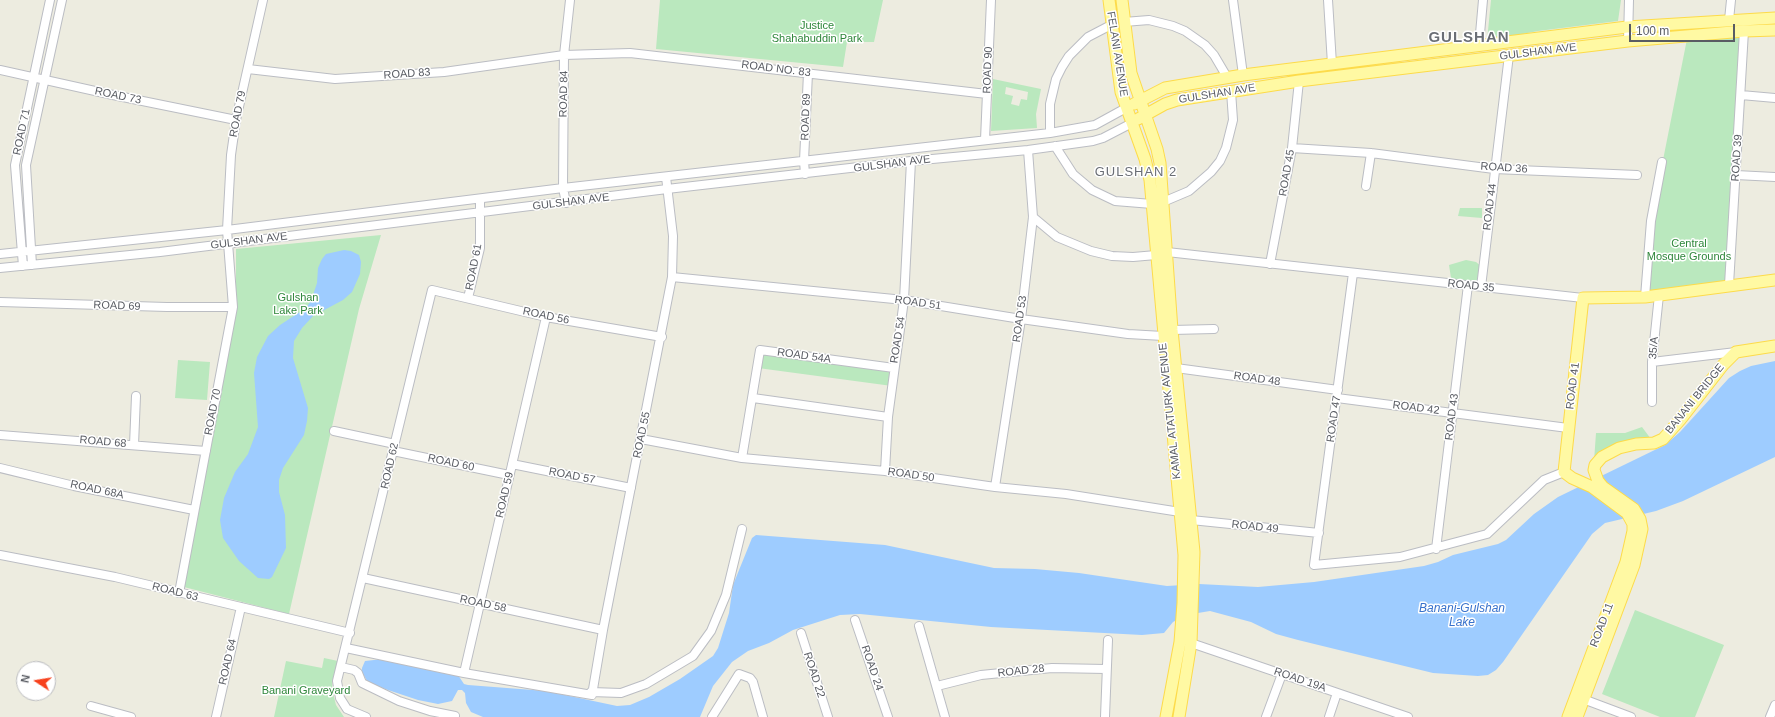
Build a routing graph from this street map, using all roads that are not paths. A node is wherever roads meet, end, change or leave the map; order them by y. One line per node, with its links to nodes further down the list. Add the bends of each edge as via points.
1 (50, 0): 30 (street, ROAD 71)
2 (62, 0): 31 (street, ROAD 71)
3 (263, 0): 25 (street, ROAD 79)
4 (570, 0): 22 (street, ROAD 84)
5 (991, 0): 34 (street, ROAD 90)
6 (1109, 0): 16 (main road, FELANI AVENUE)
7 (1122, 0): 15 (main road, FELANI AVENUE)
8 (1233, 0): 28 (street)
9 (1328, 0): 24 (street)
10 (1483, 0): 21 (street)
11 (1629, 0): 17 (street)
12 (1730, 0): 14 (street)
13 (1775, 18): 14 (main road, GULSHAN AVE)
14 (1729, 20): 17 (main road, GULSHAN AVE)
15 (1124, 22): 29 (street, via 1149,20 1185,31 1205,45); 37 (main road, FELANI AVENUE, via 1131,73)
16 (1111, 25): 38 (main road, FELANI AVENUE, via 1118,77); 42 (street, via 1088,38 1069,56 1062,67 1056,79 1050,104)
17 (1627, 27): 20 (street); 21 (main road, GULSHAN AVE)
18 (1744, 30): 19 (main road, GULSHAN AVE); 20 (main road, GULSHAN AVE); 35 (street, ROAD 39)
19 (1775, 30)
20 (1628, 41): 23 (main road, GULSHAN AVE)
21 (1479, 45): 24 (main road, GULSHAN AVE)
22 (564, 55): 25 (street, ROAD 83, via 444,72 335,79); 27 (street, ROAD NO. 83, via 630,53); 58 (street, ROAD 84)
23 (1509, 55): 32 (main road, GULSHAN AVE); 51 (street, ROAD 44)
24 (1332, 64): 28 (main road, GULSHAN AVE)
25 (248, 69): 40 (street, ROAD 79)
26 (0, 70): 30 (street, ROAD 73)
27 (808, 73): 34 (street, ROAD NO. 83); 48 (street, ROAD 89)
28 (1243, 75): 29 (main road, GULSHAN AVE)
29 (1227, 77): 37 (main road, GULSHAN AVE, via 1165,88)
30 (34, 78): 31 (street, ROAD 73); 67 (street, ROAD 71, via 15,165)
31 (44, 80): 40 (street, ROAD 73); 67 (street, ROAD 71, via 26,165)
32 (1299, 81): 33 (main road, GULSHAN AVE); 45 (street, ROAD 45)
33 (1231, 91): 39 (main road, GULSHAN AVE, via 1171,101); 62 (street, via 1233,120 1220,161 1195,187)
34 (987, 94): 43 (street, ROAD 90)
35 (1741, 95): 36 (street); 54 (street, ROAD 39)
36 (1775, 98)
37 (1140, 100): 38 (main road, GULSHAN AVE); 39 (main road, FELANI AVENUE)
38 (1126, 108): 41 (main road, KAMAL ATATURK AVENUE); 42 (street, GULSHAN AVE, via 1095,125)
39 (1145, 115): 41 (main road, GULSHAN AVE); 62 (main road, KAMAL ATATURK AVENUE, via 1158,156)
40 (236, 120): 65 (street, ROAD 79, via 231,155)
41 (1132, 122): 44 (street, GULSHAN AVE, via 1103,138); 62 (main road, KAMAL ATATURK AVENUE)
42 (1050, 133): 43 (street, GULSHAN AVE)
43 (985, 140): 48 (street, GULSHAN AVE)
44 (1055, 146): 46 (street, GULSHAN AVE); 62 (street, via 1073,174 1092,190 1127,204)
45 (1292, 148): 47 (street, ROAD 36); 71 (street, ROAD 45)
46 (1028, 150): 49 (street, GULSHAN AVE); 64 (street, ROAD 53)
47 (1370, 153): 51 (street, ROAD 36); 57 (street)
48 (804, 161): 52 (street, ROAD 89); 55 (street, GULSHAN AVE)
49 (912, 161): 52 (street, GULSHAN AVE); 85 (street, ROAD 54)
50 (1662, 162): 82 (street, via 1651,221)
51 (1494, 169): 53 (street, ROAD 36); 79 (street, ROAD 44)
52 (805, 174): 59 (street, GULSHAN AVE)
53 (1637, 175)
54 (1736, 175): 56 (street); 77 (street, ROAD 39)
55 (666, 177): 58 (street, GULSHAN AVE); 59 (street, ROAD 55)
56 (1775, 177)
57 (1366, 186)
58 (563, 188): 60 (street, GULSHAN AVE); 61 (street, ROAD 84)
59 (667, 190): 61 (street, GULSHAN AVE); 75 (street, ROAD 55, via 673,236)
60 (480, 199): 63 (street, ROAD 61); 65 (street, GULSHAN AVE)
61 (566, 203): 63 (street, GULSHAN AVE)
62 (1157, 203): 68 (main road, KAMAL ATATURK AVENUE); 70 (main road, KAMAL ATATURK AVENUE)
63 (481, 213): 66 (street, GULSHAN AVE); 83 (street, ROAD 61, via 480,248)
64 (1033, 217): 70 (street, via 1057,237 1091,251 1133,258); 89 (street, ROAD 53)
65 (227, 230): 66 (street, ROAD 70); 67 (street, GULSHAN AVE)
66 (227, 244): 72 (street, GULSHAN AVE); 87 (street, ROAD 70)
67 (27, 252): 69 (street, GULSHAN AVE); 72 (street, ROAD 71)
68 (1167, 252): 71 (street, ROAD 35); 91 (main road, KAMAL ATATURK AVENUE)
69 (0, 254)
70 (1156, 255): 91 (main road, KAMAL ATATURK AVENUE)
71 (1270, 264): 74 (street, ROAD 35)
72 (28, 265): 73 (street, GULSHAN AVE)
73 (0, 268)
74 (1353, 273): 78 (street, ROAD 35); 98 (street, ROAD 47)
75 (672, 277): 85 (street, ROAD 51); 92 (street, ROAD 55)
76 (1775, 280): 77 (main road, ROAD 35)
77 (1729, 285): 81 (main road, ROAD 35)
78 (1468, 286): 79 (street, ROAD 35); 102 (street, ROAD 43)
79 (1481, 287): 84 (street, ROAD 35)
80 (432, 290): 83 (street, ROAD 56); 109 (street, ROAD 62)
81 (1659, 295): 82 (main road, ROAD 35); 95 (street, 35/A)
82 (1645, 297): 84 (main road, ROAD 35)
83 (468, 298): 88 (street, ROAD 56)
84 (1583, 298): 104 (main road, ROAD 41)
85 (904, 300): 89 (street, ROAD 51); 96 (street, ROAD 54)
86 (0, 302): 87 (street, ROAD 69)
87 (233, 307): 110 (street, ROAD 70)
88 (546, 317): 92 (street, ROAD 56); 112 (street, ROAD 59)
89 (1020, 319): 91 (street, ROAD 51, via 1128,334); 117 (street, ROAD 53)
90 (1214, 328): 91 (street, ROAD 51)
91 (1167, 333): 97 (main road, KAMAL ATATURK AVENUE); 120 (main road, KAMAL ATATURK AVENUE)
92 (662, 337): 107 (street, ROAD 55)
93 (1775, 346): 94 (main road)
94 (1736, 352): 95 (street); 122 (main road, BANANI BRIDGE, via 1680,420 1657,442 1619,448 1608,453 1595,465 1594,470 1603,487 1638,514 1642,525)
95 (1652, 362): 101 (street, 35/A)
96 (894, 368): 100 (street, ROAD 54A, via 760,350); 103 (street, ROAD 54)
97 (1176, 368): 98 (street, ROAD 48); 120 (main road, KAMAL ATATURK AVENUE)
98 (1337, 394): 102 (street, ROAD 42); 123 (street, ROAD 47)
99 (136, 396): 108 (street)
100 (753, 398): 103 (street); 111 (street, ROAD 54A)
101 (1652, 402)
102 (1453, 413): 104 (street, ROAD 42); 124 (street, ROAD 43)
103 (888, 417): 114 (street, ROAD 54)
104 (1568, 428): 115 (main road, ROAD 41)
105 (334, 431): 109 (street, ROAD 60)
106 (0, 435): 108 (street, ROAD 68)
107 (641, 440): 111 (street, ROAD 50); 118 (street, ROAD 55)
108 (134, 445): 110 (street, ROAD 68)
109 (394, 448): 116 (street, ROAD 60); 127 (street, ROAD 62)
110 (206, 451): 119 (street, ROAD 70)
111 (742, 458): 114 (street, ROAD 50)
112 (512, 464): 116 (street, ROAD 59); 118 (street, ROAD 57)
113 (0, 468): 119 (street, ROAD 68A)
114 (885, 471): 117 (street, ROAD 50)
115 (1564, 474): 122 (main road, via 1592,487 1627,513); 124 (street, via 1544,480 1487,534 1445,544)
116 (509, 475): 129 (street, ROAD 59)
117 (995, 487): 120 (street, ROAD 50, via 1066,494)
118 (631, 488): 133 (street, ROAD 55)
119 (194, 510): 128 (street, ROAD 70)
120 (1184, 517): 123 (street, ROAD 49); 126 (main road, KAMAL ATATURK AVENUE)
121 (742, 528): 145 (street, via 726,595 711,631 693,656 646,684 621,693)
122 (1637, 532): 146 (main road, ROAD 11, via 1630,564)
123 (1319, 534): 124 (street, ROAD 47, via 1314,565 1400,557)
124 (1436, 549)
125 (0, 555): 128 (street, ROAD 63, via 115,577)
126 (1188, 576): 137 (main road, KAMAL ATATURK AVENUE, via 1192,617); 160 (main road, KAMAL ATATURK AVENUE, via 1180,642)
127 (363, 578): 129 (street, ROAD 58); 134 (street, ROAD 62)
128 (179, 593): 130 (street, ROAD 63)
129 (480, 604): 133 (street, ROAD 58); 141 (street, ROAD 59)
130 (241, 607): 134 (street, ROAD 63); 151 (street, ROAD 64)
131 (855, 620): 157 (street, ROAD 24)
132 (919, 626): 143 (street)
133 (603, 630): 145 (street, ROAD 55)
134 (350, 633): 138 (street, ROAD 62)
135 (801, 634): 156 (street, ROAD 22)
136 (1108, 640): 140 (street)
137 (1191, 643): 142 (street, ROAD 19A); 161 (main road, KAMAL ATATURK AVENUE)
138 (347, 645): 139 (street, ROAD 62); 141 (street)
139 (341, 667): 152 (street, ROAD 62, via 338,681 340,698 348,708); 153 (street, via 354,670 362,683 399,701)
140 (1106, 669): 143 (street, ROAD 28, via 1052,668 981,675); 159 (street)
141 (464, 673): 145 (street)
142 (1282, 674): 144 (street, ROAD 19A); 162 (street)
143 (937, 686): 158 (street)
144 (1337, 693): 149 (street, ROAD 19A); 163 (street)
145 (591, 694)
146 (1579, 698): 165 (main road, ROAD 11); 166 (main road, ROAD 11); 167 (street)
147 (1775, 705): 168 (street)
148 (91, 706): 150 (street)
149 (1394, 715): 164 (street, ROAD 19A)
150 (131, 717)
151 (216, 717)
152 (366, 717)
153 (456, 717)
154 (712, 717): 155 (street, via 739,674 753,682)
155 (764, 717)
156 (828, 717)
157 (888, 717)
158 (945, 717)
159 (1105, 717)
160 (1166, 717)
161 (1179, 717)
162 (1266, 717)
163 (1328, 717)
164 (1408, 717)
165 (1568, 717)
166 (1577, 717)
167 (1631, 717)
168 (1770, 717)

